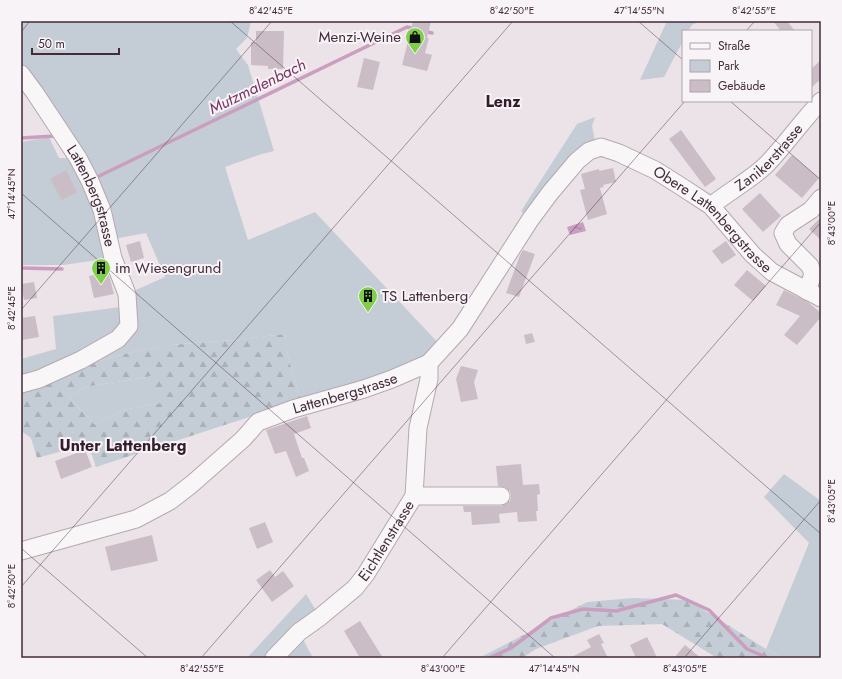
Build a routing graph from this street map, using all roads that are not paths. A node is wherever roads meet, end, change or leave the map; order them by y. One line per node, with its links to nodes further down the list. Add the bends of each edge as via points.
1 (21, 74): 8 (street, Lattenbergstrasse, via 78,158 90,181 102,210 113,258 127,294 130,326 118,339 81,360 39,379)
2 (821, 101): 5 (street, Zanikerstrasse, via 766,164)
3 (601, 148): 5 (street, Obere Lattenbergstrasse, via 619,152 655,170); 7 (street, Lattenbergstrasse, via 589,151 577,161 550,193 460,330)
4 (821, 198): 6 (street, via 811,210 788,225 783,233 788,244 810,266)
5 (711, 206): 6 (street, Obere Lattenbergstrasse, via 753,255 772,272)
6 (814, 294)
7 (429, 362): 9 (street, Eichtlenstrasse, via 429,379 418,428); 11 (street, Lattenbergstrasse, via 364,389 293,409 258,422 192,484 170,501 136,519)
8 (21, 384)
9 (414, 496): 10 (street); 12 (street, Eichtlenstrasse, via 355,588 299,632)
10 (501, 496)
11 (21, 551)
12 (274, 658)

